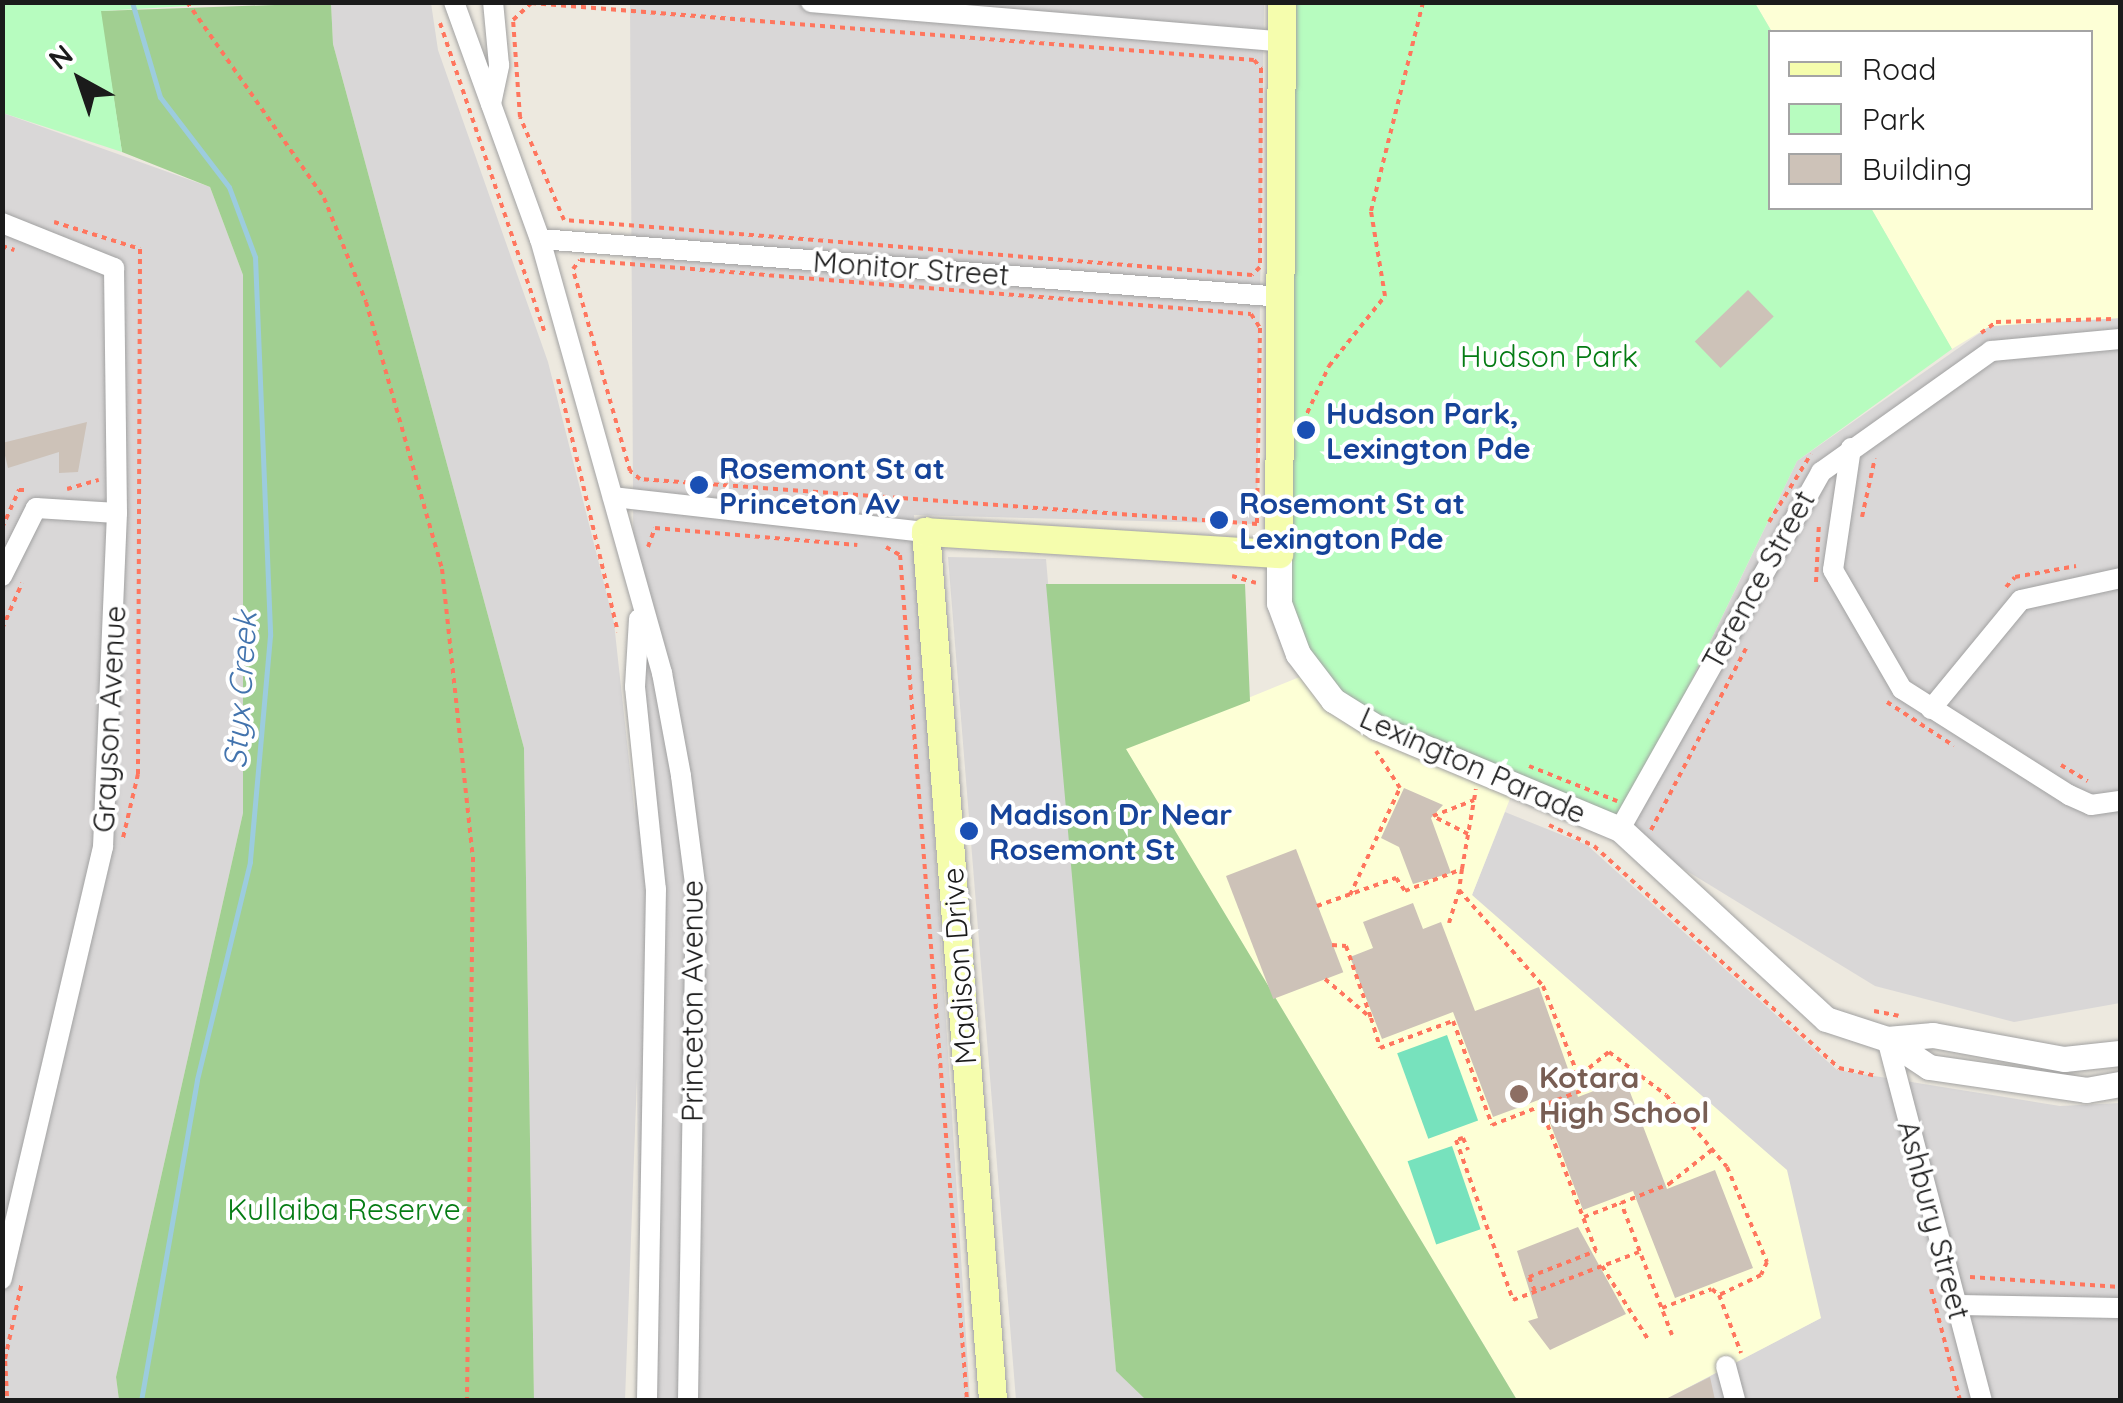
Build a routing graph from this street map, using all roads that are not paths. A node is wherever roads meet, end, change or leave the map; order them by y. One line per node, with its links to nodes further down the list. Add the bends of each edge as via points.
1 (454, 2): 7 (street, Princeton Avenue)
2 (493, 2): 7 (street, Princeton Avenue, via 499,65)
3 (812, 2): 5 (street)
4 (1282, 2): 6 (main road, Lexington Parade)
5 (1053, 11): 6 (street)
6 (1280, 41): 10 (main road, Lexington Parade)
7 (491, 104): 9 (street, Princeton Avenue)
8 (2, 223): 14 (street, Grayson Avenue, via 114,268)
9 (540, 239): 10 (street, Monitor Street); 13 (street, Princeton Avenue)
10 (1282, 296): 16 (main road, Lexington Parade, via 1296,428)
11 (2120, 339): 12 (street, Terence Street, via 1991,351)
12 (1852, 448): 20 (street, via 1834,570 1902,689); 22 (street, Terence Street, via 1808,487)
13 (613, 497): 15 (street); 19 (street, Princeton Avenue)
14 (117, 514): 17 (street, via 36,508); 26 (street, Grayson Avenue, via 103,847)
15 (926, 532): 16 (main road); 32 (main road, Madison Drive)
16 (1278, 554): 22 (street, Lexington Parade, via 1286,620 1333,700 1376,727)
17 (2, 576)
18 (2120, 578): 20 (street, via 2021,600)
19 (640, 607): 30 (street, Princeton Avenue, via 635,687 656,889); 31 (street, Princeton Avenue, via 662,673 696,890)
20 (1931, 709): 21 (street, via 2091,806)
21 (2120, 801)
22 (1620, 830): 23 (street, Lexington Parade, via 1795,996 1856,1034)
23 (1888, 1039): 24 (street, Lexington Parade, via 1934,1035 2064,1059); 25 (street, Lexington Parade, via 1930,1068 2086,1090); 27 (street, Ashbury Street)
24 (2120, 1053)
25 (2120, 1084)
26 (2, 1279)
27 (1957, 1305): 28 (street); 34 (street, Ashbury Street)
28 (2120, 1308)
29 (1735, 1362): 33 (street)
30 (647, 1400)
31 (688, 1400)
32 (993, 1400)
33 (1735, 1400)
34 (1982, 1400)

